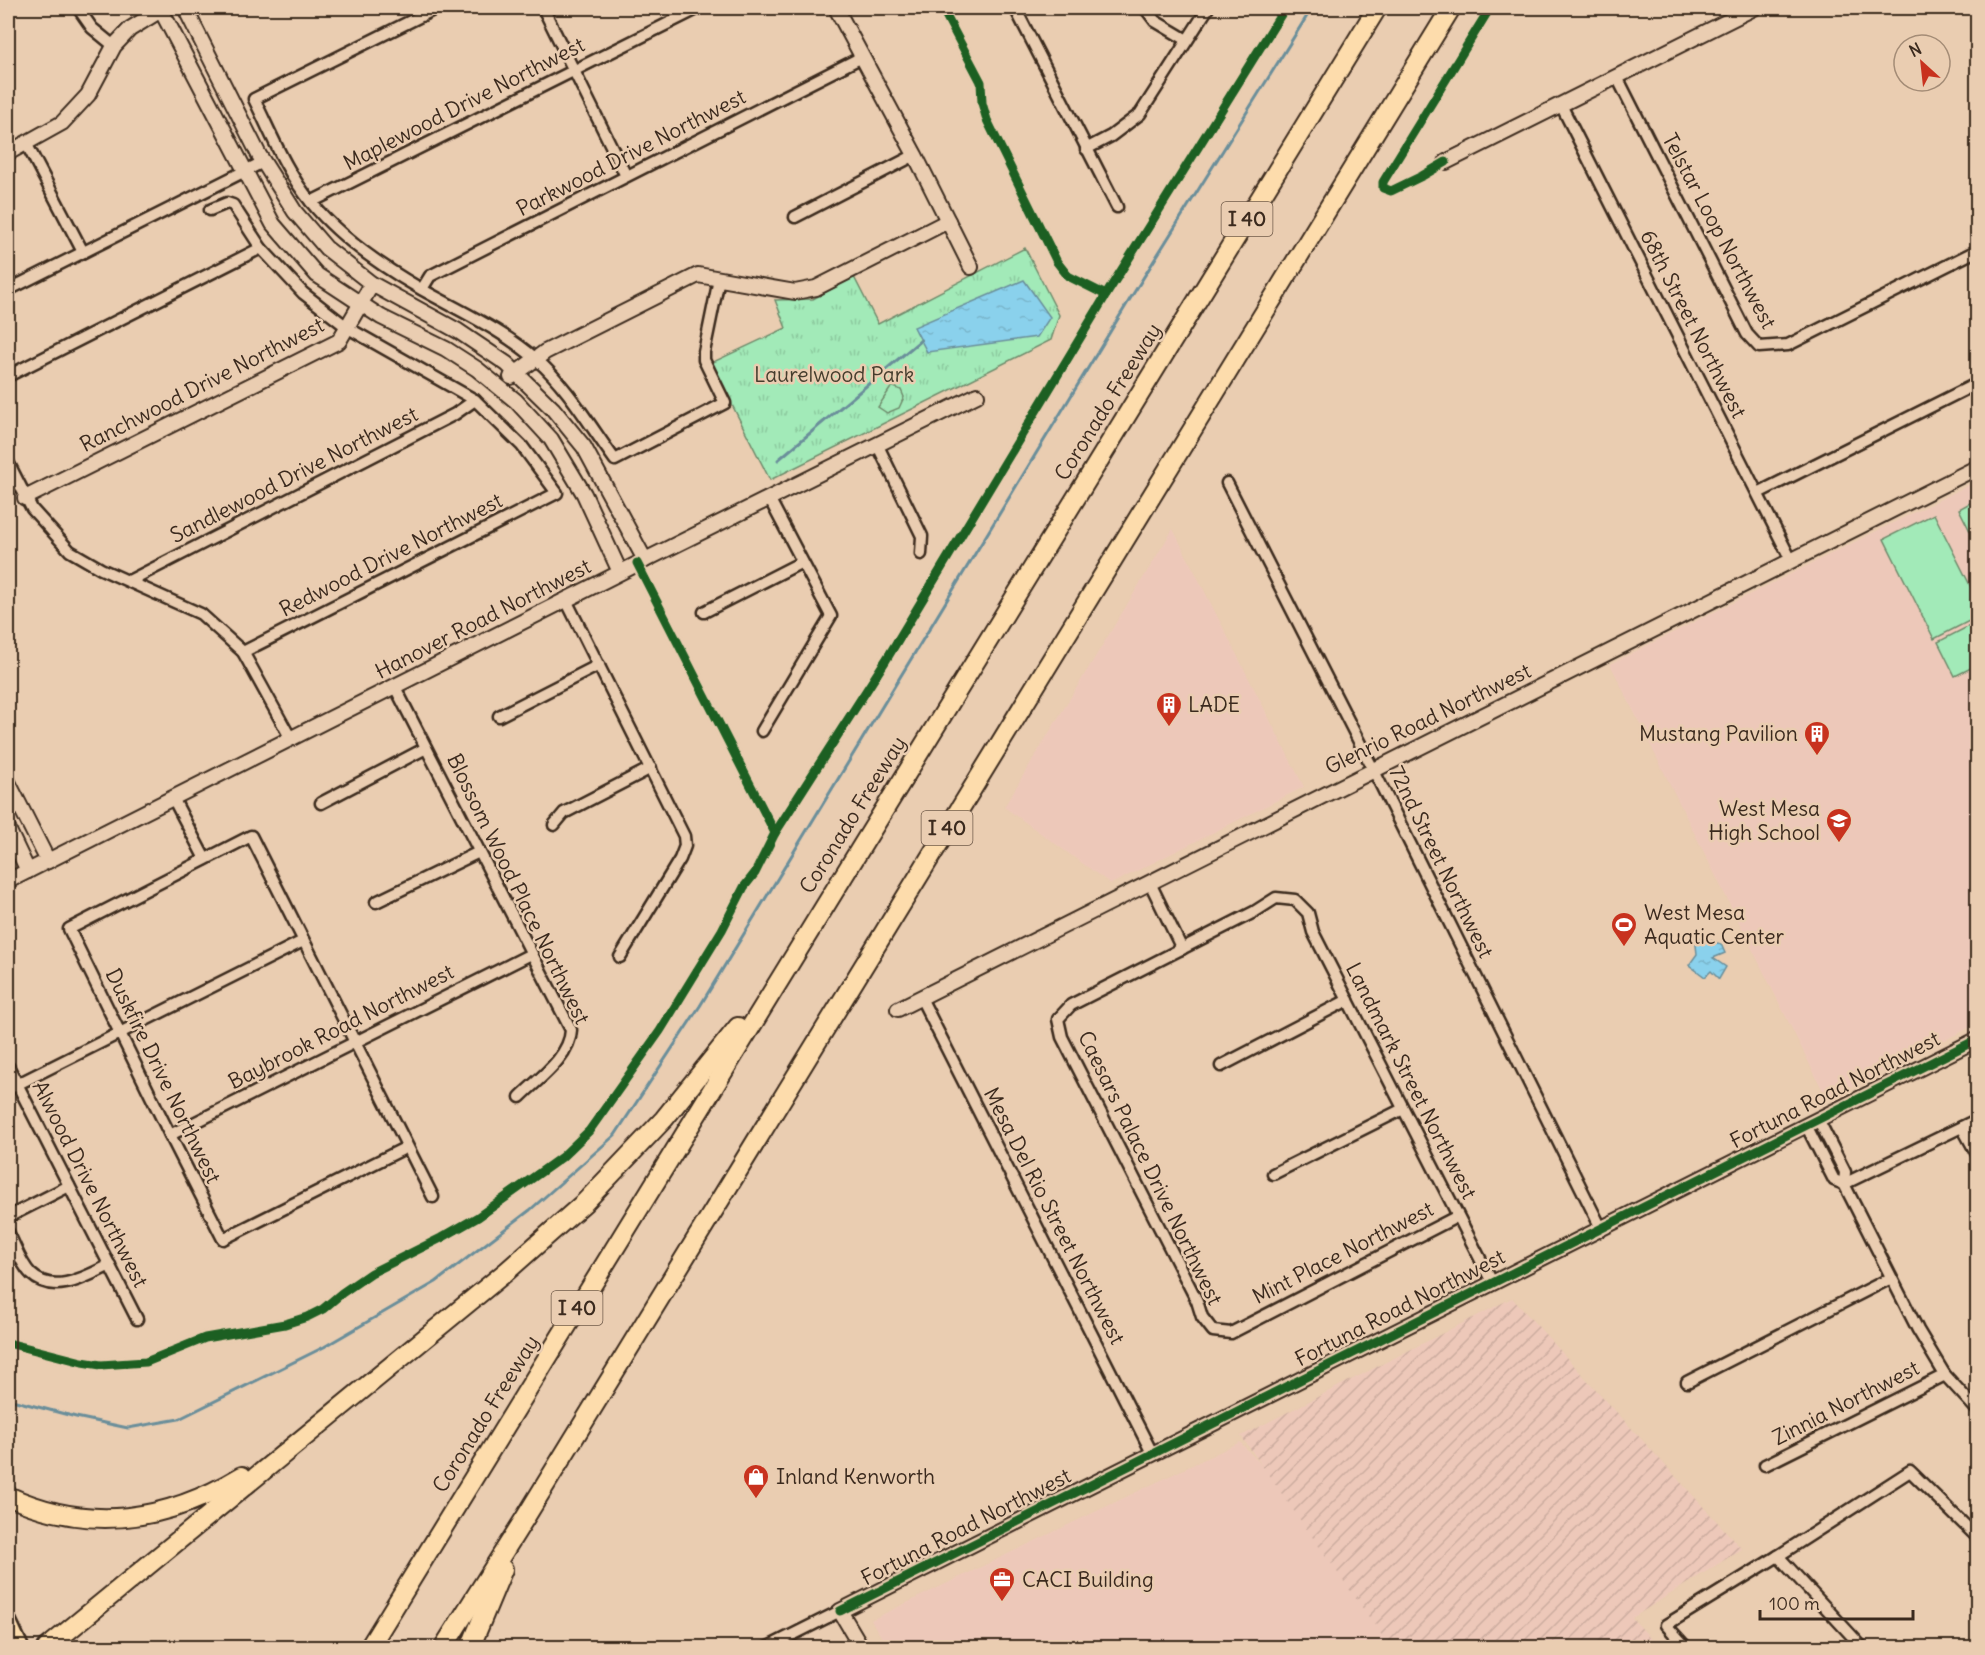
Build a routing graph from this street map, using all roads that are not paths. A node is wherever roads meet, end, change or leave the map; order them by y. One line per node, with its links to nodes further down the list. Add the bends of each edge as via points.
1 (78, 8): 15 (street, via 92,28)
2 (162, 8): 15 (street, via 130,29); 26 (street)
3 (185, 8): 24 (street)
4 (437, 8): 28 (street, via 254,99)
5 (543, 8): 17 (street)
6 (699, 8): 17 (street, Maplewood Drive Northwest)
7 (836, 8): 16 (street)
8 (1015, 8): 21 (street)
9 (1145, 8): 14 (street, via 1155,21)
10 (1208, 8): 14 (street)
11 (1377, 8): 90 (highway, Coronado Freeway / I 40)
12 (1451, 8): 128 (highway, I 40)
13 (1754, 8): 18 (street)
14 (1187, 40): 21 (street, via 1140,114)
15 (114, 46): 20 (street, via 88,95 62,123)
16 (862, 57): 23 (street); 27 (street, Parkwood Drive Northwest)
17 (574, 70): 27 (street); 28 (street, Maplewood Drive Northwest)
18 (1617, 77): 19 (street); 34 (street, Telstar Loop Northwest, via 1746,334 1759,347 1788,345)
19 (1561, 105): 25 (street); 54 (street, 68th Street Northwest)
20 (26, 143): 22 (street); 35 (street)
21 (1086, 149): 29 (street)
22 (8, 153)
23 (915, 155): 31 (street); 32 (street)
24 (263, 162): 26 (street); 38 (street, via 295,212 326,249)
25 (1446, 162)
26 (245, 172): 35 (street); 41 (street, via 273,224 298,253 317,274)
27 (626, 176): 39 (street, Parkwood Drive Northwest, via 430,276)
28 (310, 202): 39 (street, via 362,250)
29 (1117, 207)
30 (210, 210): 33 (street, via 227,203 233,205)
31 (795, 217)
32 (948, 221): 36 (street); 37 (street, via 816,288 795,292)
33 (261, 248): 42 (street, via 303,293); 45 (street)
34 (1977, 249)
35 (82, 252): 40 (street)
36 (971, 267)
37 (719, 279): 43 (street, via 698,275); 43 (street, via 704,352 725,403 615,460 555,377)
38 (372, 284): 41 (street, Ranchwood Drive Northwest); 44 (street, via 458,331)
39 (422, 289): 43 (street, via 482,321)
40 (8, 290)
41 (361, 304): 42 (street, Ranchwood Drive Northwest); 47 (street, via 446,349)
42 (348, 328): 49 (street); 55 (street, Ranchwood Drive Northwest, via 339,341)
43 (536, 358): 44 (street)
44 (515, 372): 47 (street); 58 (street, via 584,447)
45 (8, 376)
46 (1977, 383): 54 (street)
47 (501, 387): 61 (street, via 551,439 584,494)
48 (977, 395): 50 (street, Hanover Road Northwest)
49 (475, 400): 62 (street, Sandlewood Drive Northwest, via 455,414); 65 (street, Redwood Drive Northwest, via 522,446 557,493)
50 (877, 444): 56 (street, Hanover Road Northwest); 57 (street, via 922,536)
51 (8, 462): 55 (street)
52 (1977, 467): 59 (street, Glenrio Road Northwest)
53 (1227, 483): 73 (street, 72nd Street Northwest)
54 (1758, 494): 59 (street, 68th Street Northwest)
55 (25, 498): 62 (street, via 70,550)
56 (769, 498): 58 (street, Hanover Road Northwest); 60 (street)
57 (921, 554)
58 (645, 560): 61 (street, Hanover Road Northwest)
59 (1791, 560): 73 (street, Glenrio Road Northwest)
60 (802, 562): 64 (street); 69 (street, via 831,616)
61 (620, 572): 63 (street, Hanover Road Northwest)
62 (129, 581): 65 (street, via 201,614)
63 (566, 600): 66 (street); 67 (street, Hanover Road Northwest)
64 (704, 612)
65 (243, 652): 70 (street)
66 (599, 665): 68 (street); 72 (street)
67 (394, 687): 70 (street, Hanover Road Northwest); 71 (street, Blossom Wood Place Northwest)
68 (499, 716)
69 (762, 731)
70 (291, 739): 75 (street, Hanover Road Northwest)
71 (426, 748): 76 (street); 79 (street, Blossom Wood Place Northwest)
72 (651, 768): 77 (street, via 564,813); 89 (street, via 684,836 685,846)
73 (1373, 769): 84 (street, Glenrio Road Northwest); 114 (street, 72nd Street Northwest)
74 (8, 782): 81 (street)
75 (173, 798): 80 (street); 81 (street, Hanover Road Northwest)
76 (321, 803)
77 (554, 825)
78 (8, 829): 82 (street)
79 (479, 852): 85 (street); 88 (street, Blossom Wood Place Northwest)
80 (205, 859): 86 (street, via 251,836); 94 (street, Duskfire Drive Northwest, via 69,929)
81 (48, 861): 82 (street, Hanover Road Northwest)
82 (28, 871): 83 (street, Hanover Road Northwest)
83 (8, 881)
84 (1150, 883): 87 (street); 91 (street, Glenrio Road Northwest)
85 (376, 902)
86 (303, 941): 94 (street); 96 (street)
87 (1182, 949): 92 (street, Landmark Street Northwest, via 1276,898 1295,900 1308,913 1313,932); 120 (street, Caesars Palace Drive Northwest, via 1071,1005 1058,1019 1062,1038 1202,1317)
88 (531, 954): 96 (street, Baybrook Road Northwest); 100 (street, Blossom Wood Place Northwest, via 571,1030 566,1051)
89 (620, 957)
90 (785, 969): 124 (highway, via 664,1119 585,1202 507,1271); 135 (highway, Coronado Freeway / I 40)
91 (921, 998): 93 (street, Glenrio Road Northwest); 125 (street, Mesa Del Rio Street Northwest)
92 (1348, 1000): 98 (street); 101 (street, Landmark Street Northwest)
93 (898, 1009)
94 (119, 1033): 99 (street); 105 (street, Duskfire Drive Northwest)
95 (1977, 1039): 103 (street, Fortuna Road Northwest)
96 (354, 1043): 105 (street, Baybrook Road Northwest); 106 (street)
97 (8, 1066): 99 (street, Alwood Drive Northwest)
98 (1221, 1066)
99 (12, 1087): 110 (street, Alwood Drive Northwest)
100 (520, 1097)
101 (1403, 1109): 108 (street); 112 (street, Landmark Street Northwest)
102 (1977, 1119): 104 (street)
103 (1812, 1122): 109 (street, via 1845,1172); 114 (street, Fortuna Road Northwest)
104 (1962, 1127): 107 (street); 109 (street)
105 (170, 1135): 106 (street, Duskfire Drive Northwest, via 223,1239)
106 (407, 1147): 111 (street)
107 (1977, 1156)
108 (1273, 1174)
109 (1844, 1184): 117 (street)
110 (69, 1186): 113 (street); 116 (street, Alwood Drive Northwest)
111 (433, 1197)
112 (1458, 1216): 118 (street, Landmark Street Northwest); 120 (street, Mint Place Northwest, via 1231,1333)
113 (8, 1217)
114 (1601, 1228): 118 (street, Fortuna Road Northwest)
115 (8, 1232): 116 (street, via 30,1274 41,1280 68,1284)
116 (110, 1265): 119 (street, Alwood Drive Northwest)
117 (1891, 1278): 121 (street); 122 (street)
118 (1492, 1282): 125 (street, Fortuna Road Northwest)
119 (137, 1319)
120 (1213, 1331)
121 (1945, 1375): 123 (street); 126 (street, Zinnia Northwest)
122 (1687, 1382)
123 (1977, 1411)
124 (332, 1413): 127 (highway, via 215,1491 185,1505 148,1515 85,1518 29,1506); 134 (highway)
125 (1152, 1453): 131 (street, Fortuna Road Northwest)
126 (1765, 1465)
127 (8, 1496)
128 (525, 1518): 136 (highway, I 40); 137 (highway)
129 (1977, 1538): 130 (street, via 1910,1471)
130 (1778, 1556): 140 (street, via 1666,1625); 141 (street)
131 (840, 1611): 138 (street, Fortuna Road Northwest); 139 (street)
132 (8, 1622): 133 (main road)
133 (20, 1647)
134 (47, 1647)
135 (369, 1647)
136 (443, 1647)
137 (470, 1647)
138 (766, 1647)
139 (862, 1647)
140 (1687, 1647)
141 (1863, 1647)

